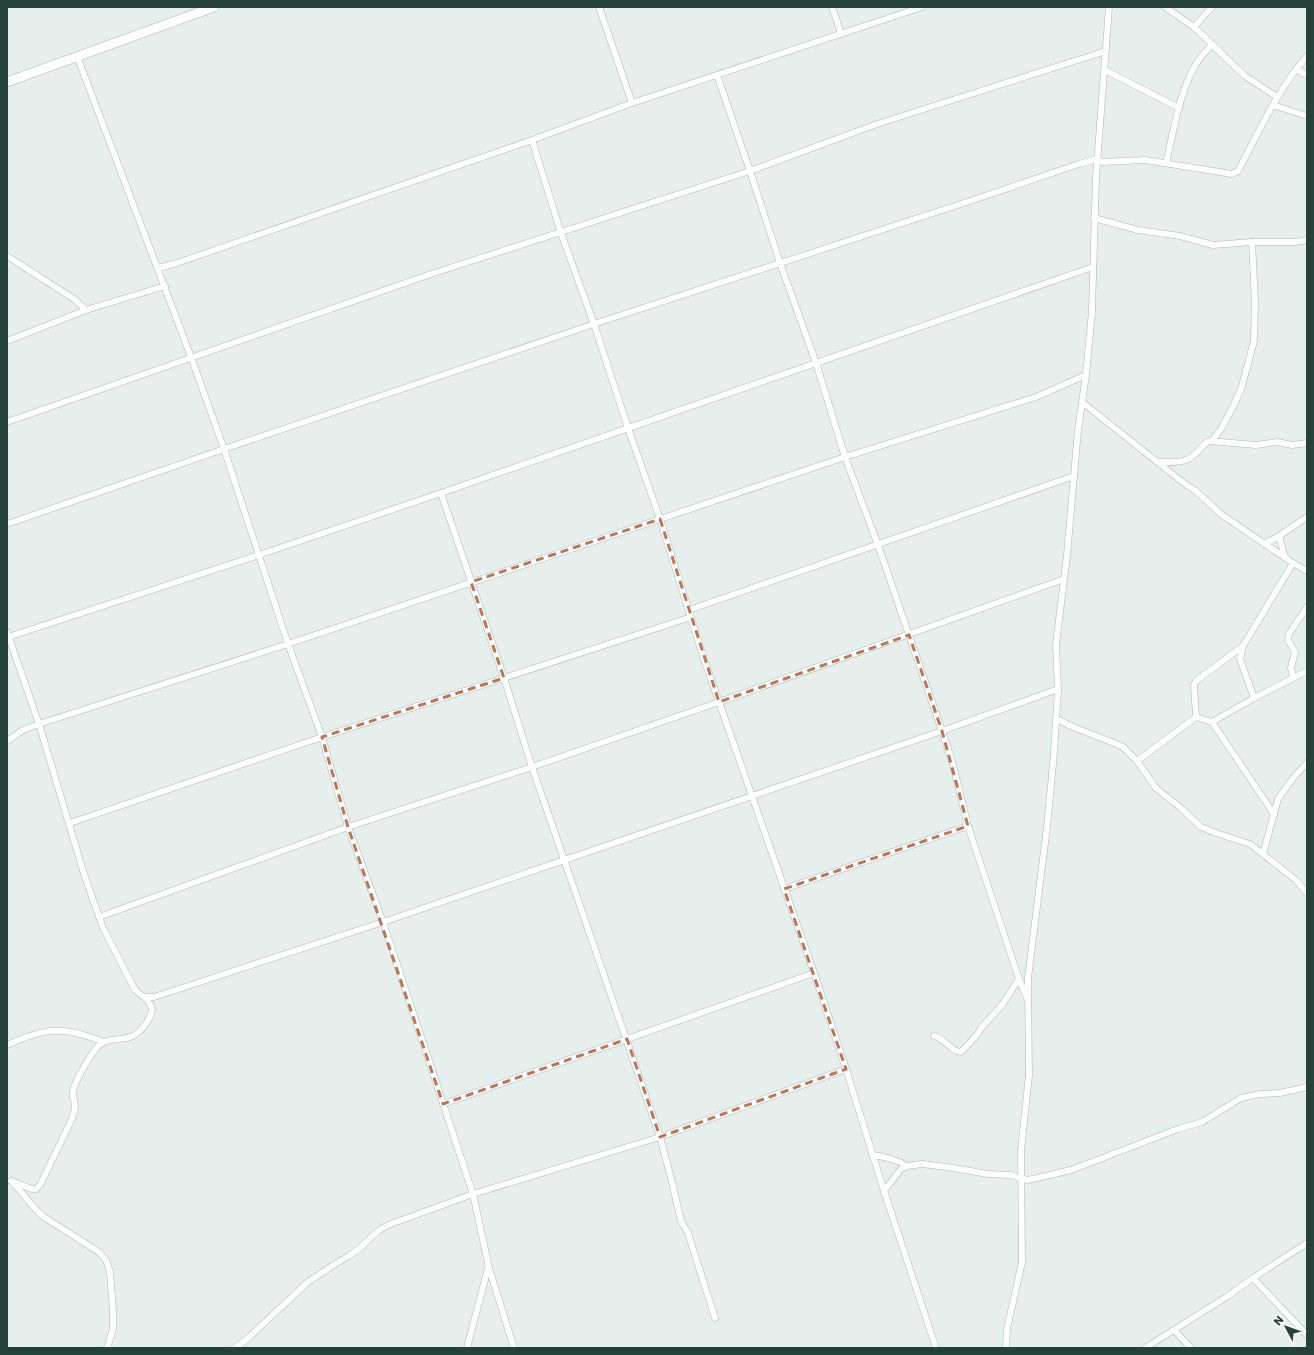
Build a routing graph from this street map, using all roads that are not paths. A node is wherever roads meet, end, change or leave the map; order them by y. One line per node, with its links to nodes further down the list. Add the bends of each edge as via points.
1 (214, 7): 12 (main road)
2 (599, 7): 20 (street)
3 (832, 7): 9 (street)
4 (922, 7): 9 (street)
5 (1109, 7): 11 (street)
6 (1165, 7): 8 (street)
7 (1212, 7): 8 (street)
8 (1194, 27): 10 (street)
9 (841, 33): 16 (street)
10 (1212, 44): 19 (street, via 1245,76); 22 (street, via 1197,62)
11 (1106, 51): 15 (street); 27 (street, via 877,124)
12 (77, 56): 18 (main road); 35 (street)
13 (1307, 56): 14 (street)
14 (1296, 69): 17 (street); 19 (street)
15 (1105, 70): 22 (street); 25 (street)
16 (717, 75): 20 (street); 27 (street)
17 (1307, 75)
18 (7, 82)
19 (1277, 97): 21 (street)
20 (632, 103): 24 (street)
21 (1273, 105): 23 (street); 26 (street, via 1235,173)
22 (1179, 108): 26 (street)
23 (1307, 116)
24 (532, 140): 29 (street); 35 (street)
25 (1097, 159): 26 (street, via 1103,162); 28 (street); 33 (street)
26 (1166, 162)
27 (750, 171): 29 (street); 33 (street)
28 (1094, 218): 31 (street, via 1138,230 1213,244); 34 (street)
29 (561, 233): 38 (street); 40 (street, via 431,274)
30 (1307, 240): 31 (street)
31 (1252, 242): 46 (street, via 1254,341 1242,386 1221,429)
32 (7, 256): 37 (street, via 74,299)
33 (780, 263): 38 (street); 41 (street)
34 (1093, 267): 41 (street); 42 (street)
35 (158, 268): 36 (street)
36 (165, 286): 37 (street); 40 (street)
37 (86, 310): 39 (street)
38 (594, 324): 45 (street); 48 (street)
39 (7, 341)
40 (191, 357): 44 (street); 48 (street)
41 (816, 363): 45 (street); 49 (street)
42 (1086, 375): 43 (street); 49 (street, via 1036,397)
43 (1082, 402): 50 (street); 51 (street)
44 (7, 422)
45 (628, 428): 52 (street); 54 (street)
46 (1212, 441): 47 (street, via 1256,445 1277,442 1292,445); 50 (street, via 1207,442 1190,459)
47 (1307, 443)
48 (224, 449): 55 (street); 59 (street)
49 (845, 457): 54 (street); 58 (street)
50 (1158, 462): 57 (street, via 1222,515)
51 (1074, 476): 58 (street); 63 (street)
52 (441, 493): 59 (street); 64 (street)
53 (1307, 517): 56 (street)
54 (660, 519): 64 (street); 66 (street)
55 (7, 524)
56 (1279, 536): 57 (street); 60 (street)
57 (1264, 544): 60 (street)
58 (878, 545): 66 (street); 68 (street)
59 (259, 555): 67 (street); 69 (street)
60 (1285, 558): 61 (street)
61 (1293, 563): 62 (street); 70 (street)
62 (1307, 571)
63 (1064, 579): 68 (street); 74 (street, via 1056,644)
64 (471, 582): 69 (street); 72 (street)
65 (1307, 607): 73 (street, via 1289,634 1288,640 1295,652 1291,668)
66 (690, 614): 72 (street); 76 (street)
67 (8, 635): 80 (street)
68 (909, 635): 76 (street); 81 (street)
69 (288, 644): 80 (street); 82 (street)
70 (1243, 646): 75 (street, via 1240,659); 77 (street, via 1196,681)
71 (1307, 671): 73 (street)
72 (504, 678): 82 (street); 86 (street)
73 (1293, 678): 75 (street)
74 (1058, 690): 78 (street); 81 (street)
75 (1254, 698): 79 (street)
76 (719, 702): 86 (street); 87 (street)
77 (1196, 717): 79 (street); 84 (street)
78 (1057, 719): 84 (street, via 1120,746); 101 (street, via 1028,978)
79 (1212, 722): 88 (street)
80 (39, 724): 83 (street, via 23,730); 89 (street)
81 (942, 731): 87 (street); 90 (street)
82 (322, 737): 89 (street); 91 (street)
83 (7, 741)
84 (1137, 761): 92 (street, via 1156,788 1201,827 1246,842)
85 (1307, 763): 88 (street, via 1281,794)
86 (532, 767): 91 (street); 93 (street)
87 (752, 795): 93 (street); 94 (street)
88 (1274, 814): 92 (street)
89 (70, 823): 96 (street)
90 (968, 826): 94 (street); 99 (street)
91 (348, 827): 96 (street); 97 (street)
92 (1263, 854): 95 (street, via 1296,880)
93 (565, 859): 97 (street); 103 (street)
94 (784, 889): 98 (street)
95 (1307, 893)
96 (99, 917): 100 (street, via 135,990)
97 (383, 922): 100 (street, via 154,997); 108 (street)
98 (814, 973): 103 (street); 106 (street)
99 (1019, 980): 101 (street); 102 (street, via 1002,1005 961,1052 957,1052 942,1039)
100 (144, 997): 104 (street, via 151,1005 152,1011 142,1029 134,1036)
101 (1028, 1000): 112 (street, via 1029,1075 1021,1144)
102 (934, 1036)
103 (627, 1039): 108 (street); 109 (street)
104 (104, 1042): 105 (street, via 59,1030 28,1035); 113 (street, via 83,1069 74,1086 75,1108 72,1118 40,1185 32,1189)
105 (7, 1046)
106 (846, 1069): 109 (street); 110 (street)
107 (1307, 1087): 112 (street, via 1241,1098 1202,1122 1071,1170 1032,1180)
108 (443, 1104): 115 (street)
109 (660, 1136): 115 (street); 119 (street, via 680,1220 688,1233)
110 (872, 1155): 111 (street, via 893,1159); 114 (street)
111 (907, 1166): 112 (street, via 930,1164); 114 (street, via 897,1173)
112 (1021, 1178): 127 (street, via 1022,1262 1007,1329)
113 (9, 1180): 122 (street, via 35,1210 99,1252 106,1260 110,1272 114,1311 113,1329)
114 (884, 1192): 126 (street)
115 (473, 1194): 117 (street); 123 (street, via 395,1222 378,1231 360,1248 308,1282 254,1334)
116 (1307, 1243): 118 (street)
117 (489, 1268): 124 (street); 125 (street)
118 (1253, 1278): 120 (street); 121 (street)
119 (715, 1318)
120 (1174, 1330): 128 (street); 129 (street)
121 (1307, 1334)
122 (107, 1348)
123 (235, 1348)
124 (467, 1348)
125 (514, 1348)
126 (936, 1348)
127 (1006, 1348)
128 (1145, 1348)
129 (1191, 1348)

